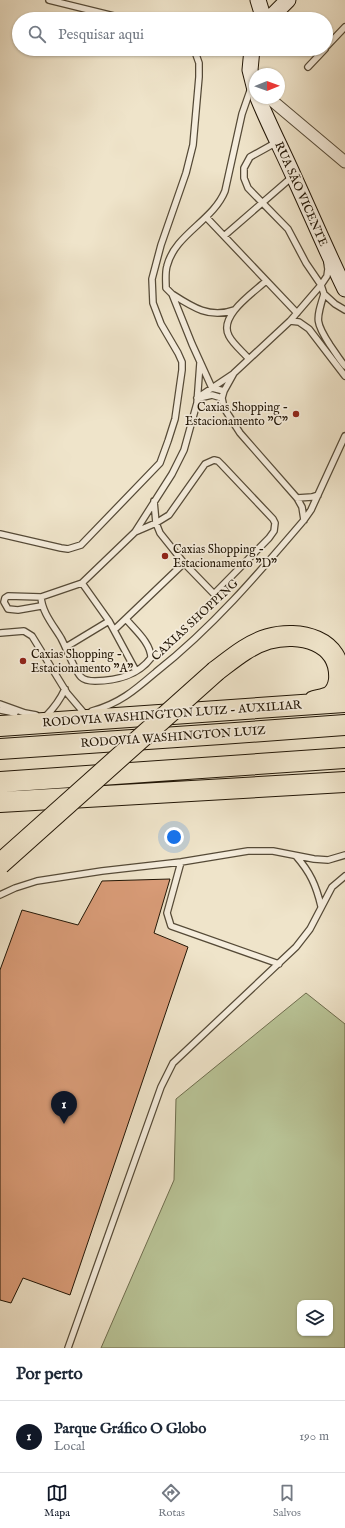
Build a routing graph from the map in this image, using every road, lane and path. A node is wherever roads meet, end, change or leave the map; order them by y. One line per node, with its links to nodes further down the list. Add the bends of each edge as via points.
1 (49, 0): 4 (lane)
2 (258, 0): 5 (main road)
3 (288, 0): 6 (main road)
4 (98, 12)
5 (262, 12)
6 (276, 12)
7 (345, 27): 8 (lane)
8 (333, 40)
9 (196, 56): 52 (lane, via 199,77 193,145 152,279 153,303 161,324 182,362 175,419 160,463 81,546 61,548)
10 (251, 56): 13 (main road, RUA SĀO VICENTE)
11 (318, 56): 12 (lane)
12 (308, 67)
13 (251, 68)
14 (249, 101): 21 (lane, via 242,114 225,191 218,205)
15 (261, 104): 17 (main road, RUA SĀO VICENTE)
16 (276, 104): 18 (street)
17 (277, 142): 19 (main road, RUA SĀO VICENTE); 20 (lane, via 250,157 244,168 248,188)
18 (345, 162)
19 (294, 176): 20 (lane); 23 (main road, RUA SĀO VICENTE)
20 (262, 202): 22 (lane); 25 (lane, via 288,229)
21 (206, 217): 22 (lane); 27 (lane, via 181,242 168,261 166,288)
22 (224, 236): 24 (lane)
23 (325, 249): 25 (lane, via 328,269); 26 (main road, RUA SĀO VICENTE)
24 (266, 281): 29 (lane); 31 (lane)
25 (321, 285): 28 (lane); 31 (lane)
26 (345, 289)
27 (172, 294): 29 (lane, via 193,308 207,312 223,313); 36 (lane)
28 (324, 294): 30 (lane); 33 (lane, via 318,324)
29 (236, 309): 35 (lane, via 229,317 227,331 229,337)
30 (345, 310)
31 (297, 313): 32 (lane)
32 (290, 321): 34 (lane, via 304,324); 35 (lane)
33 (330, 345): 34 (lane); 37 (lane)
34 (324, 348): 39 (lane)
35 (249, 359): 38 (lane)
36 (200, 363): 40 (lane); 42 (lane)
37 (345, 366)
38 (234, 374): 40 (lane); 41 (lane)
39 (345, 376)
40 (212, 388): 41 (lane); 42 (lane)
41 (224, 391): 43 (lane)
42 (197, 398): 43 (lane, via 212,395); 48 (lane, via 184,450)
43 (222, 398): 47 (lane, via 224,408 240,433)
44 (345, 436): 45 (lane, CAXIAS SHOPPING)
45 (342, 451): 46 (lane, CAXIAS SHOPPING)
46 (318, 495): 47 (lane); 49 (lane, CAXIAS SHOPPING)
47 (298, 498): 49 (lane, via 304,512)
48 (154, 501): 50 (lane); 51 (lane)
49 (304, 520): 70 (lane, CAXIAS SHOPPING, via 247,587 183,651 117,702)
50 (156, 523): 51 (lane); 53 (lane, via 163,538); 53 (lane, via 169,515 206,464 214,460 218,461 275,523 274,531 263,544 214,594)
51 (135, 532): 54 (lane)
52 (0, 534)
53 (184, 563): 57 (lane)
54 (82, 583): 55 (lane); 58 (lane)
55 (41, 597): 56 (lane); 56 (lane, via 8,596 4,602 8,609 13,611)
56 (41, 606): 62 (lane)
57 (126, 619): 59 (lane); 64 (lane, via 149,646 151,652 151,658)
58 (109, 621): 59 (lane); 62 (lane)
59 (114, 630): 64 (lane)
60 (0, 633): 65 (lane, via 24,631 32,636)
61 (345, 646): 63 (highway, via 323,632 311,628 282,627 265,631 236,645)
62 (66, 647): 64 (lane, via 77,672 86,679 115,680)
63 (212, 669): 68 (highway, via 249,647 269,639 287,636 319,642 336,658 340,671 338,686 328,697); 80 (highway); 84 (highway, bridge)
64 (136, 671)
65 (64, 689): 70 (lane); 72 (lane, via 58,703)
66 (345, 702): 68 (highway, RODOVIA WASHINGTON LUIZ - AUXILIAR)
67 (0, 704): 71 (lane, CAXIAS SHOPPING)
68 (297, 705): 72 (highway, RODOVIA WASHINGTON LUIZ - AUXILIAR)
69 (0, 710): 71 (lane, CAXIAS SHOPPING)
70 (84, 713): 72 (lane, CAXIAS SHOPPING)
71 (8, 716): 72 (highway, RODOVIA WASHINGTON LUIZ - AUXILIAR); 72 (lane, CAXIAS SHOPPING, via 25,713)
72 (60, 716): 73 (lane, CAXIAS SHOPPING)
73 (0, 720)
74 (345, 725): 75 (highway, RODOVIA WASHINGTON LUIZ)
75 (0, 749)
76 (345, 758): 77 (highway)
77 (0, 782)
78 (345, 782): 79 (highway)
79 (0, 802)
80 (0, 851)
81 (345, 855): 82 (lane, via 328,860)
82 (296, 856): 83 (lane, via 273,851 248,851); 87 (lane, via 307,869 317,888)
83 (181, 862): 86 (lane, via 37,881); 88 (lane, via 167,913 171,926)
84 (0, 864)
85 (345, 876): 87 (lane, via 332,887)
86 (0, 895)
87 (321, 906): 88 (lane, via 310,929)
88 (279, 964): 89 (lane, via 173,1063 161,1087)
89 (68, 1348)

